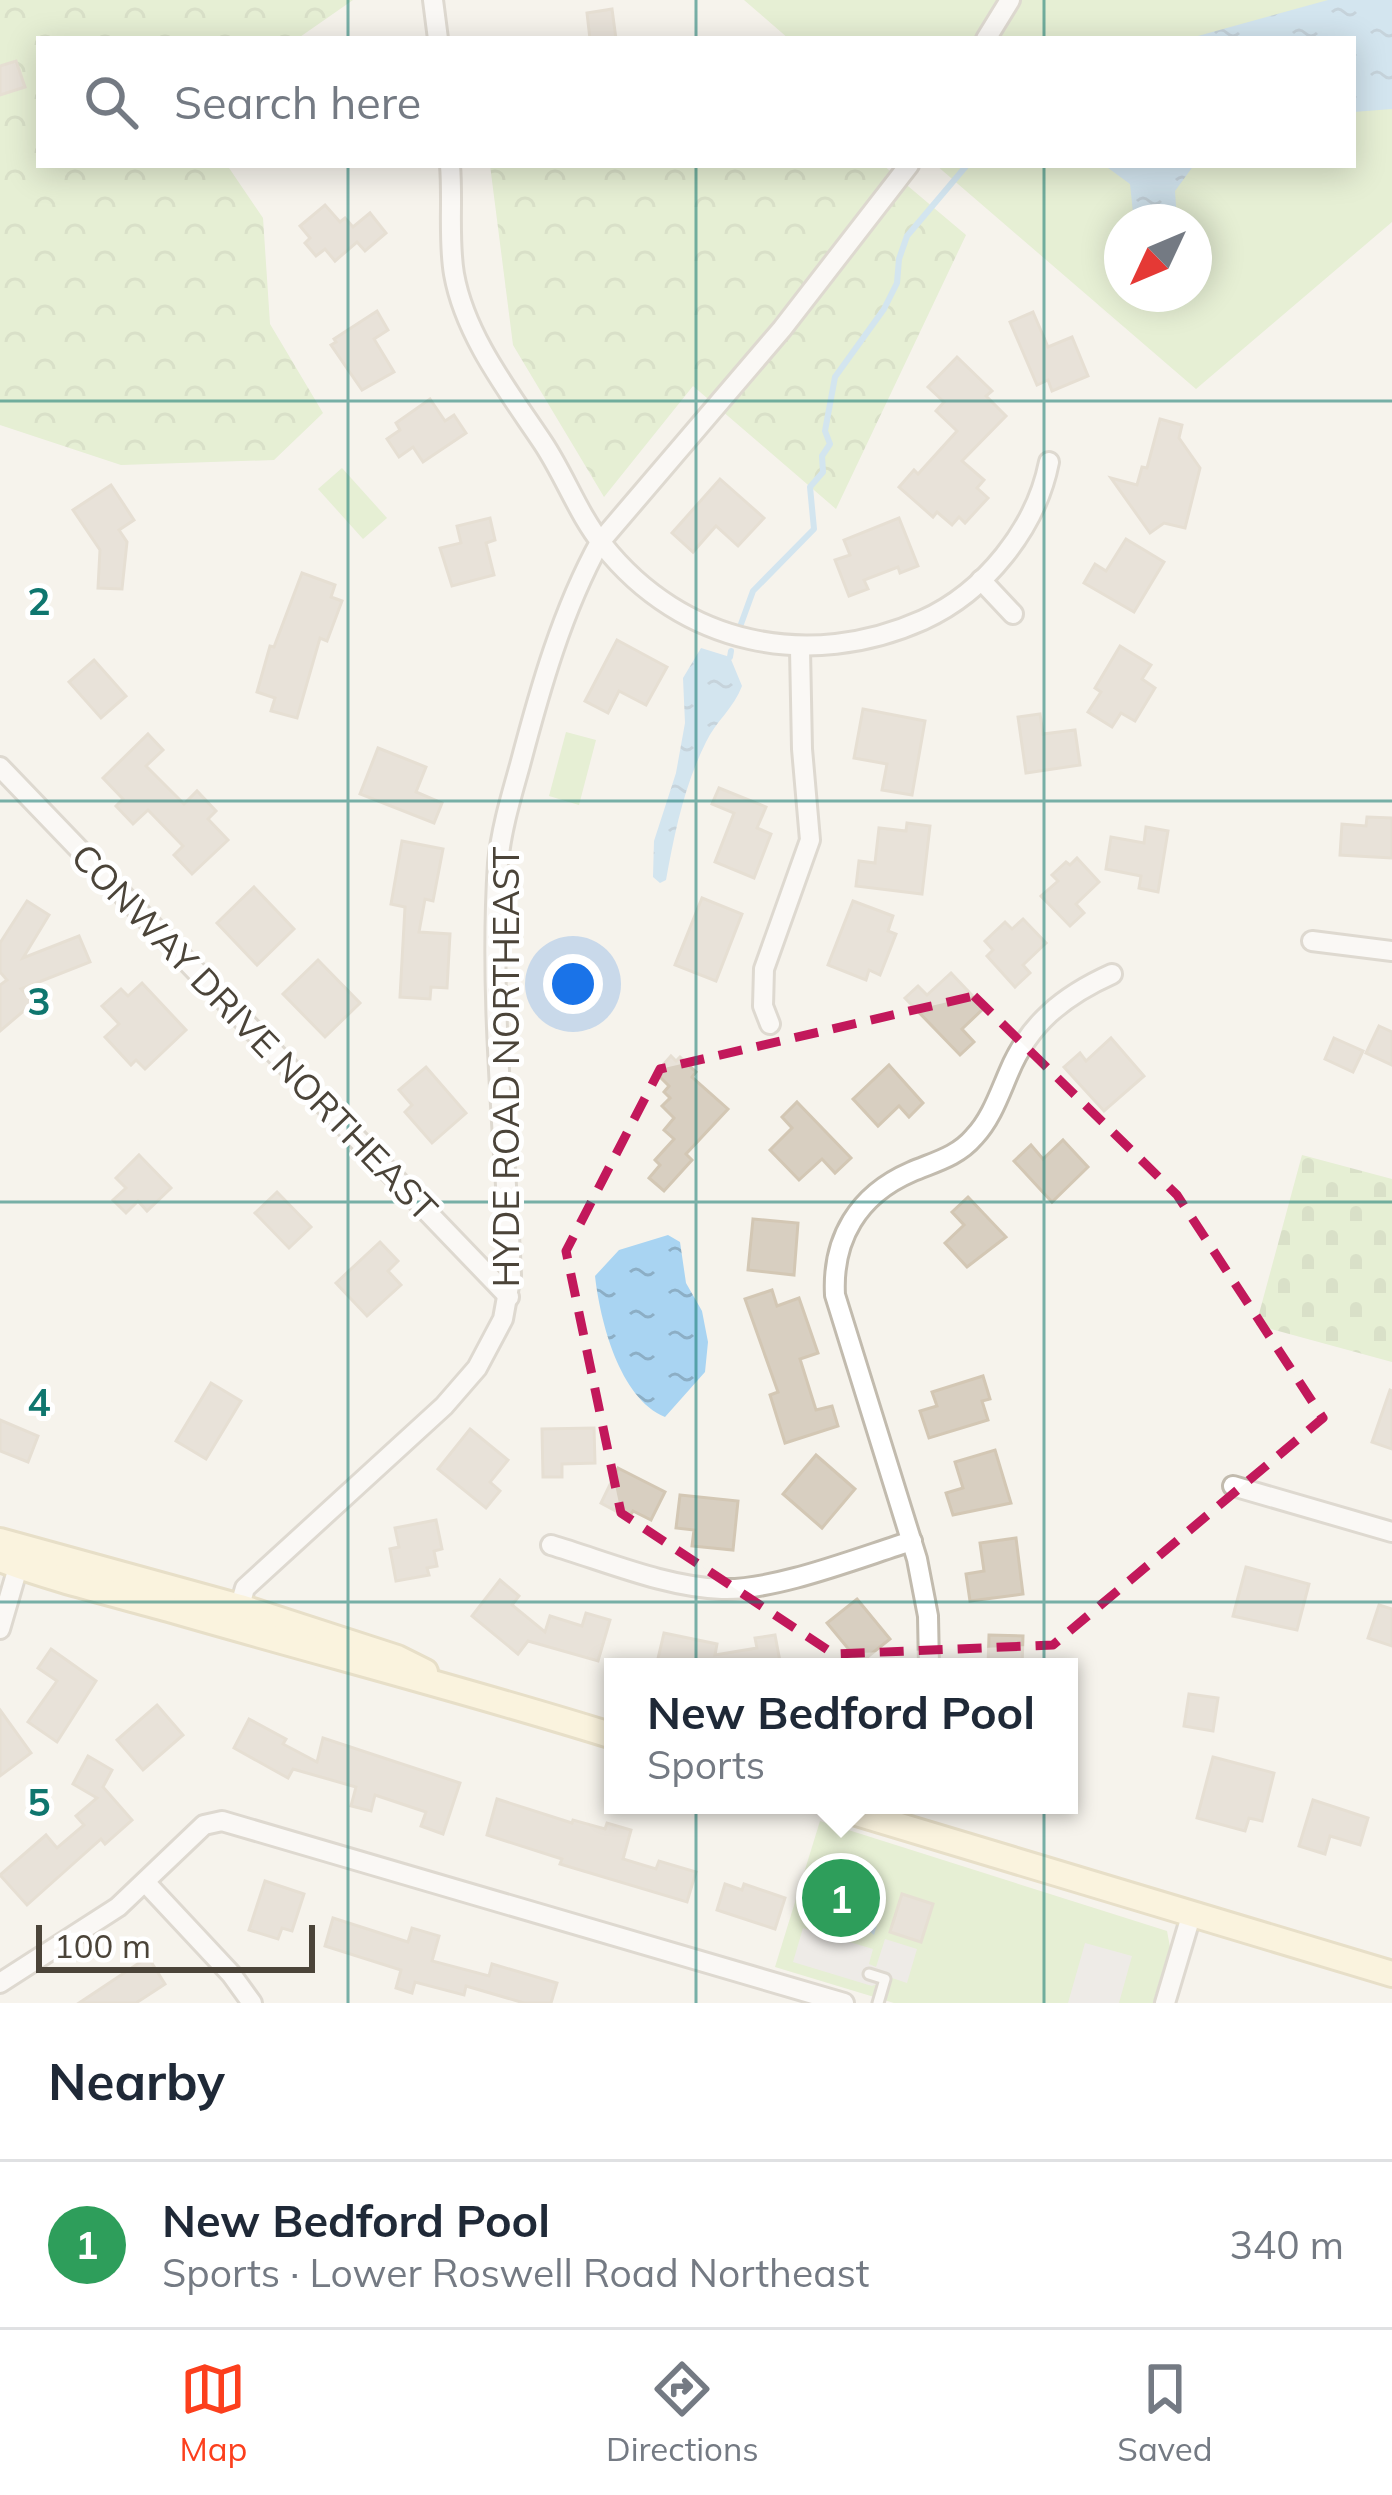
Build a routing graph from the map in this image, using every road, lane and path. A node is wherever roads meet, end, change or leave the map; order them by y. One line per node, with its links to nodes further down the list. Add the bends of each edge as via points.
1 (433, 0): 3 (street)
2 (1010, 0): 4 (street)
3 (438, 36)
4 (988, 36)
5 (450, 168): 8 (street, via 454,275 465,308)
6 (907, 168): 8 (street, HYDE ROAD NORTHEAST)
7 (1049, 461): 9 (street, via 1030,517)
8 (600, 542): 11 (street, via 688,616); 17 (street, HYDE ROAD NORTHEAST, via 554,648 499,861)
9 (981, 580): 10 (street); 11 (street, via 897,632)
10 (1013, 614)
11 (800, 649): 16 (street, via 809,841 764,969)
12 (0, 767): 17 (street, CONWAY DRIVE NORTHEAST)
13 (1312, 940): 14 (street)
14 (1392, 951)
15 (1112, 974): 20 (street, via 1036,1024 972,1140 880,1190 841,1241 835,1295)
16 (770, 1024)
17 (509, 1297): 23 (street, HYDE ROAD NORTHEAST, via 477,1368 245,1588)
18 (1233, 1486): 19 (street)
19 (1392, 1532)
20 (912, 1541): 21 (street, via 735,1589 686,1584); 25 (street)
21 (551, 1545)
22 (10, 1553): 23 (street); 24 (street)
23 (237, 1618): 26 (street, via 397,1658 448,1684)
24 (0, 1629)
25 (929, 1658)
26 (604, 1733)
27 (894, 1815): 29 (street)
28 (145, 1882): 32 (street, via 88,1930); 33 (street); 34 (street, via 205,1826 222,1821)
29 (1191, 1916): 31 (street); 36 (street)
30 (869, 1974): 35 (lane, via 885,1979)
31 (1392, 1974)
32 (0, 1983)
33 (252, 2003)
34 (844, 2003)
35 (878, 2003)
36 (1165, 2003)

